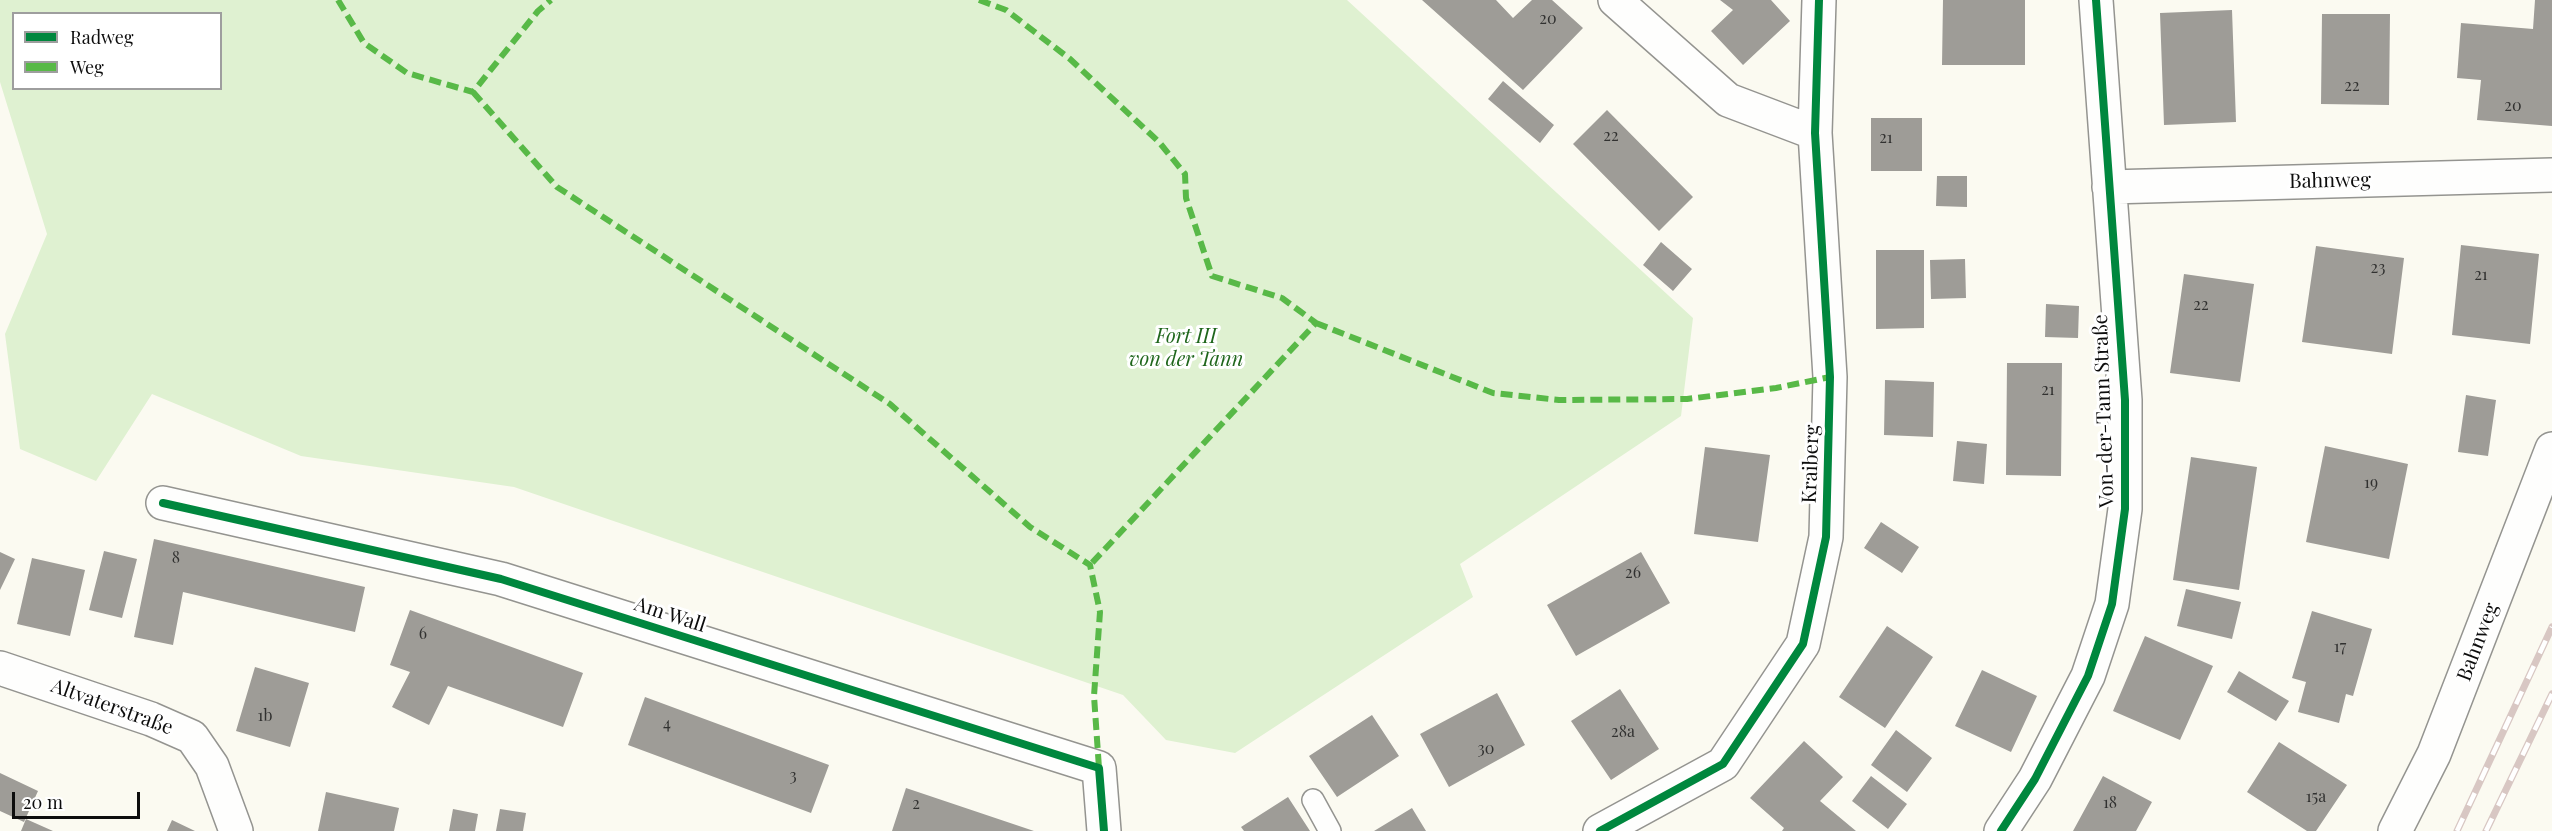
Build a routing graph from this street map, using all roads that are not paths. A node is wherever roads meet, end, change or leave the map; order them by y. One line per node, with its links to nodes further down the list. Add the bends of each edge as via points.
1 (1615, 0): 4 (street, via 1728,100)
2 (1819, 0): 4 (street, Kraiberg)
3 (2096, 0): 6 (street, Von-der-Tann Straße)
4 (1815, 133): 14 (street, Kraiberg, via 1830,377 1826,537 1803,644 1723,764)
5 (2552, 176): 6 (street, Bahnweg)
6 (2109, 187): 15 (street, Von-der-Tann Straße, via 2125,400 2125,508 2112,604 2088,676 2035,779)
7 (2552, 448): 16 (street, Bahnweg, via 2434,754)
8 (163, 504): 12 (street, Am Wall, via 501,579 1099,768)
9 (0, 668): 11 (street, Altvaterstraße, via 151,719 192,737 212,766)
10 (1313, 800): 13 (lane)
11 (236, 831)
12 (1104, 831)
13 (1330, 831)
14 (1600, 831)
15 (2001, 831)
16 (2395, 831)

